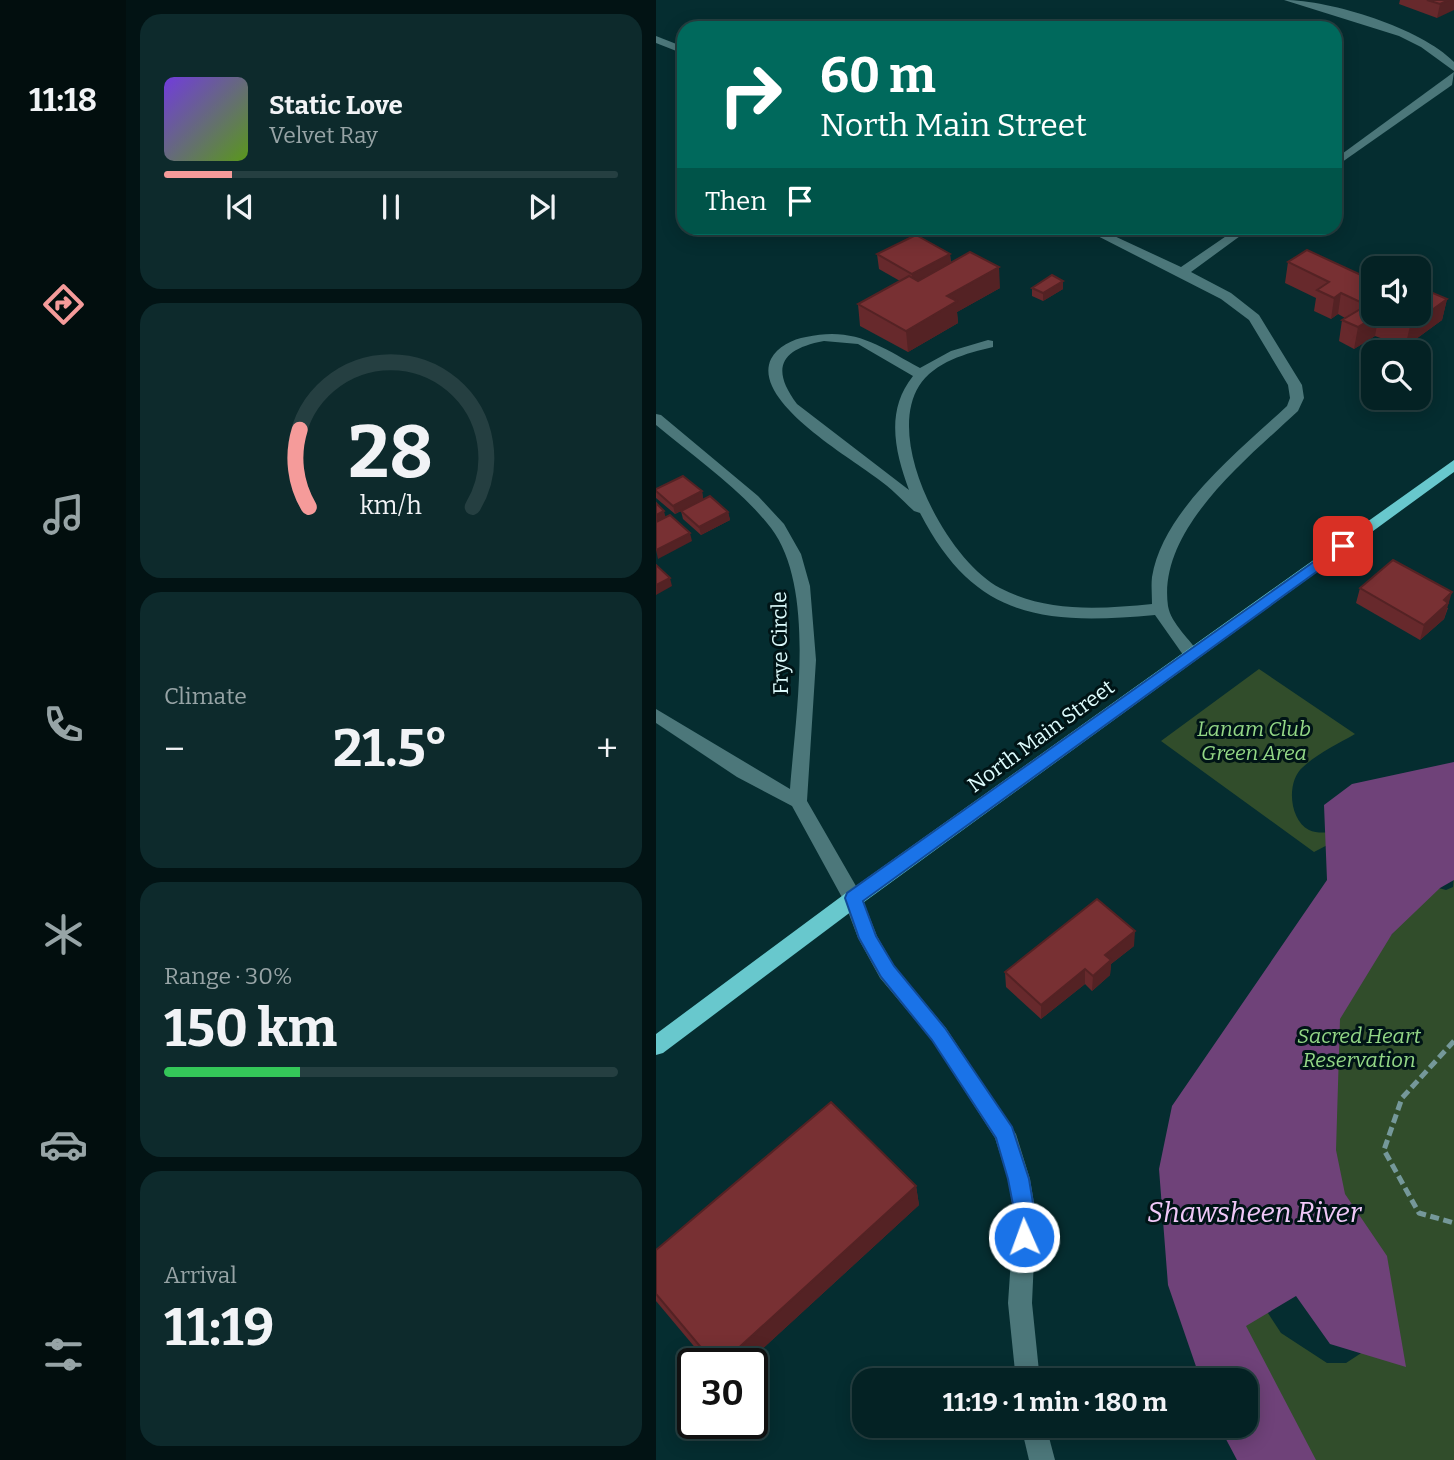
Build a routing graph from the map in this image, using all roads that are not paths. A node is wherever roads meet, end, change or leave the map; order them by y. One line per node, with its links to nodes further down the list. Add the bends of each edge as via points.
1 (1289, 0): 3 (street)
2 (1340, 0): 3 (street)
3 (1348, 13): 6 (street, via 1425,45)
4 (656, 39): 5 (street)
5 (677, 48)
6 (1454, 68)
7 (1454, 75): 8 (street)
8 (1342, 159)
9 (1103, 235): 11 (street)
10 (1235, 235): 11 (street)
11 (1182, 272): 17 (street, via 1254,318 1295,385 1297,398 1293,408 1213,485 1173,538 1158,580)
12 (988, 344): 13 (street, via 944,358)
13 (920, 374): 16 (street, via 904,401 903,450 912,482); 16 (street, via 862,341 820,337 781,353 774,363 773,379 778,393 792,407 891,481)
14 (656, 418): 20 (street, Frye Circle, via 766,512 782,531 796,562 806,621)
15 (1454, 465): 18 (main road, North Main Street)
16 (931, 520): 17 (street, via 975,579 1013,601 1071,612)
17 (1160, 609): 18 (street)
18 (1192, 655): 21 (main road, North Main Street)
19 (656, 715): 20 (street, via 772,790)
20 (798, 801): 21 (street)
21 (853, 898): 22 (main road, North Main Street); 23 (street, via 887,972 939,1034 1005,1134 1025,1215 1020,1303)
22 (656, 1046)
23 (1027, 1368)
24 (1036, 1438): 25 (street)
25 (1042, 1460)

